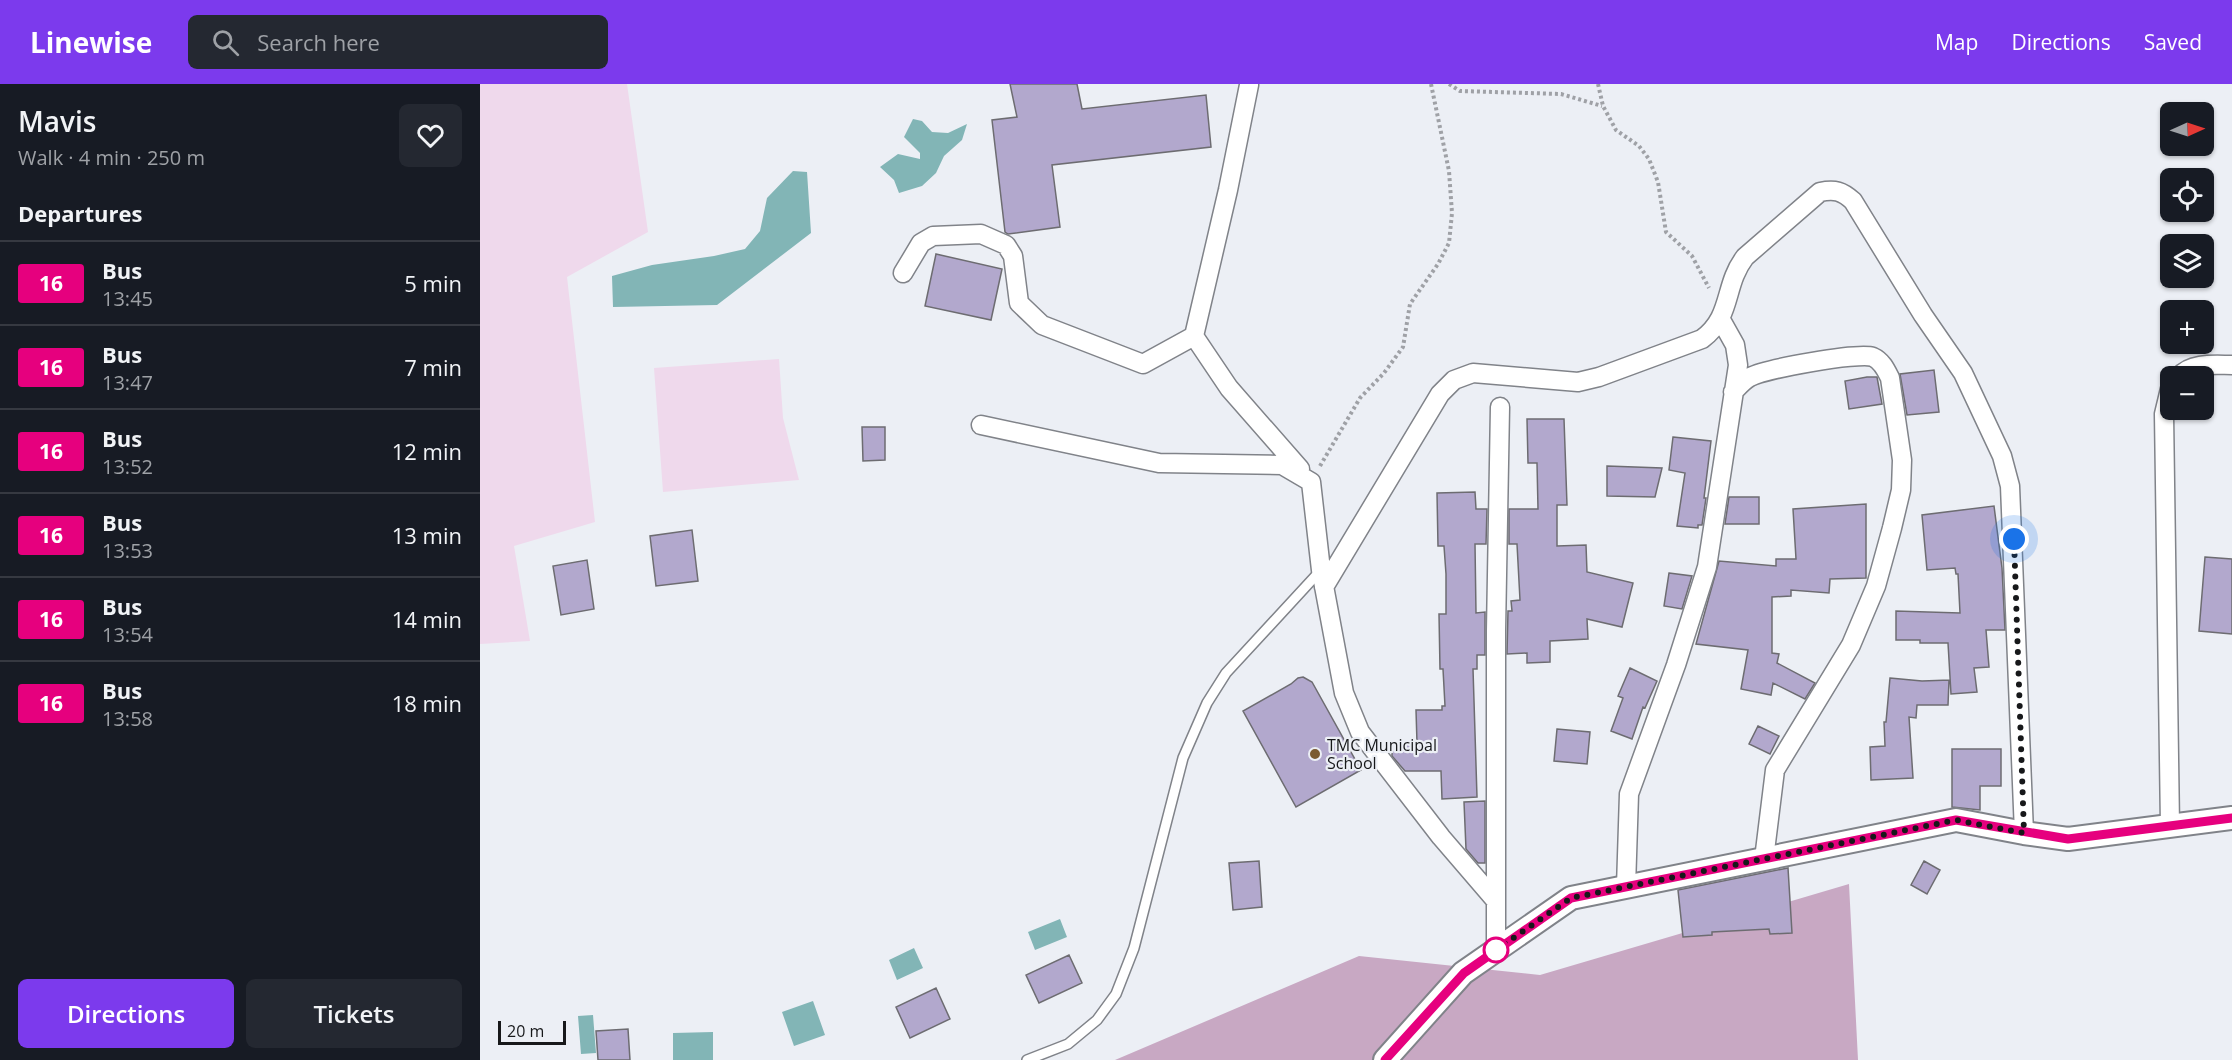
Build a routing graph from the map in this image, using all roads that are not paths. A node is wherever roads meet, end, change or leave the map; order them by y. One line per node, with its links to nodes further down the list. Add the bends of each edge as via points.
1 (1250, 85): 4 (street)
2 (903, 273): 4 (street, via 921,243 933,236 981,234 1006,245 1013,256 1019,303 1042,325 1143,363)
3 (1722, 320): 7 (street, via 1738,356); 12 (street, via 1702,339 1578,382 1473,374 1454,380 1440,394); 15 (street, via 1732,281 1745,257 1820,192 1843,192 1853,201 1963,373 2002,456 2010,486)
4 (1194, 336): 11 (street, via 1229,388)
5 (2232, 365): 6 (street)
6 (2202, 366)
7 (1733, 392): 16 (street, via 1748,377 1768,372 1857,356 1874,357 1890,378 1902,460 1899,500 1876,586 1851,645 1775,770); 17 (street, via 1707,567 1629,794)
8 (1500, 407): 18 (street)
9 (2164, 420): 14 (street)
10 (981, 425): 11 (street, via 1159,463 1282,465)
11 (1311, 482): 12 (street)
12 (1323, 579): 18 (street, via 1344,693 1360,732); 20 (lane, via 1226,673 1207,703 1183,758 1134,948 1116,994 1097,1020 1068,1044)
13 (2232, 818): 14 (street)
14 (2170, 826): 15 (street, via 2068,839)
15 (2024, 833): 16 (street, via 1956,820)
16 (1764, 859): 17 (street)
17 (1626, 886): 19 (street, via 1571,898)
18 (1496, 901): 19 (street)
19 (1496, 950): 21 (street, via 1464,973)
20 (1027, 1060)
21 (1385, 1060)

